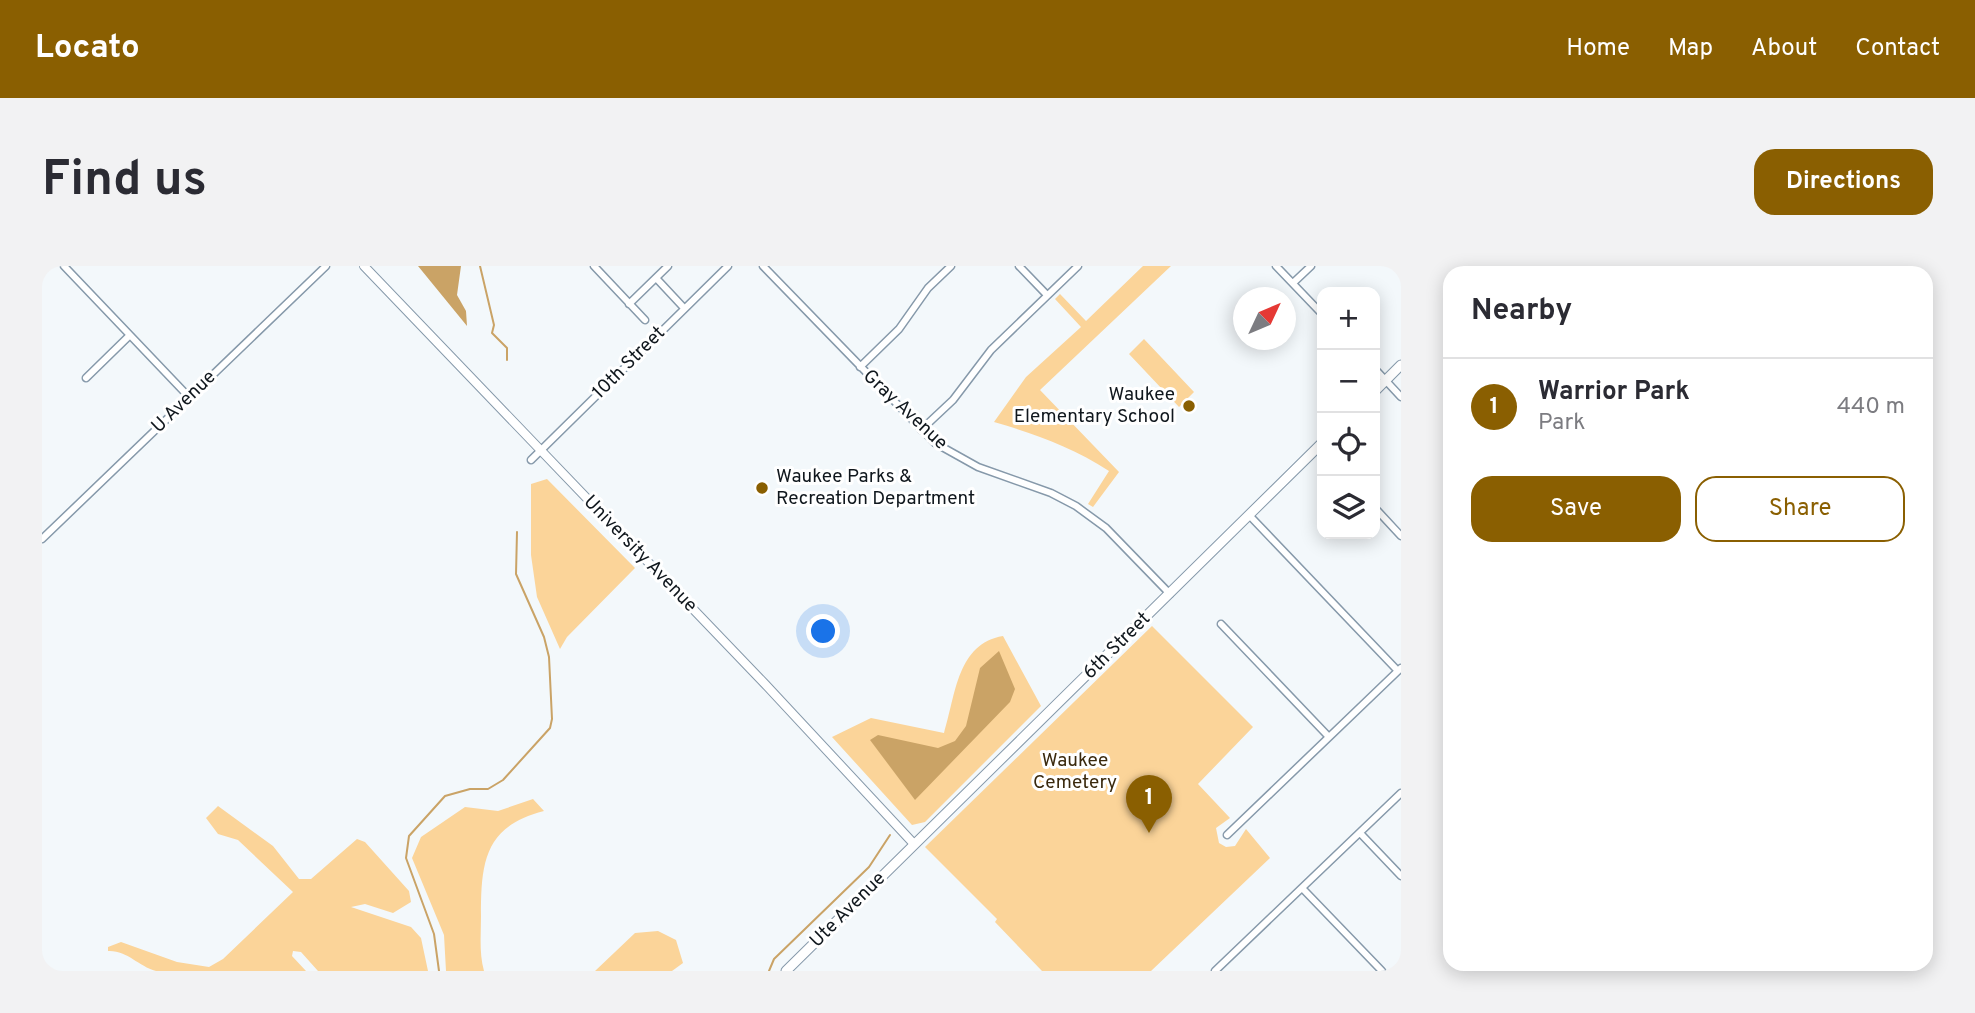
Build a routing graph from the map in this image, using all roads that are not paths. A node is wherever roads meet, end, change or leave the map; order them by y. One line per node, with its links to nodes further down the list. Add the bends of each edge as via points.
1 (64, 266): 20 (street)
2 (326, 266): 27 (street, U Avenue)
3 (364, 266): 30 (street, University Avenue)
4 (594, 266): 16 (street)
5 (668, 266): 13 (street)
6 (728, 266): 17 (street, 10th Street)
7 (763, 266): 22 (street, Gray Avenue)
8 (951, 266): 22 (street)
9 (1020, 266): 15 (street)
10 (1078, 266): 15 (street)
11 (1276, 266): 14 (street)
12 (1311, 266): 14 (street)
13 (656, 278): 16 (street); 17 (street)
14 (1293, 283): 18 (street)
15 (1047, 295): 29 (street)
16 (629, 304): 19 (street)
17 (684, 308): 30 (street, 10th Street)
18 (1317, 309)
19 (645, 320)
20 (129, 336): 24 (street); 27 (street)
21 (1401, 365): 25 (main road)
22 (860, 368): 29 (street, Gray Avenue)
23 (1380, 374): 25 (street)
24 (86, 378)
25 (1386, 381): 26 (main road); 28 (street)
26 (1380, 386)
27 (189, 397): 36 (street, U Avenue)
28 (1401, 397)
29 (921, 430): 37 (street, Gray Avenue, via 950,453 978,467 1076,506 1106,528)
30 (540, 450): 32 (street, 10th Street); 44 (street, University Avenue)
31 (1317, 452): 34 (main road, 6th Street)
32 (531, 460)
33 (1380, 513): 35 (street)
34 (1250, 515): 37 (main road, 6th Street); 39 (street)
35 (1401, 536)
36 (42, 538)
37 (1170, 594): 44 (main road, 6th Street)
38 (1221, 624): 40 (street)
39 (1400, 670): 40 (street)
40 (1329, 737): 43 (street)
41 (1401, 793): 42 (street)
42 (1360, 833): 45 (street); 46 (street)
43 (1227, 835)
44 (912, 846): 47 (main road, Ute Avenue)
45 (1401, 876)
46 (1302, 888): 48 (street); 49 (street)
47 (786, 971)
48 (1215, 971)
49 (1382, 971)

